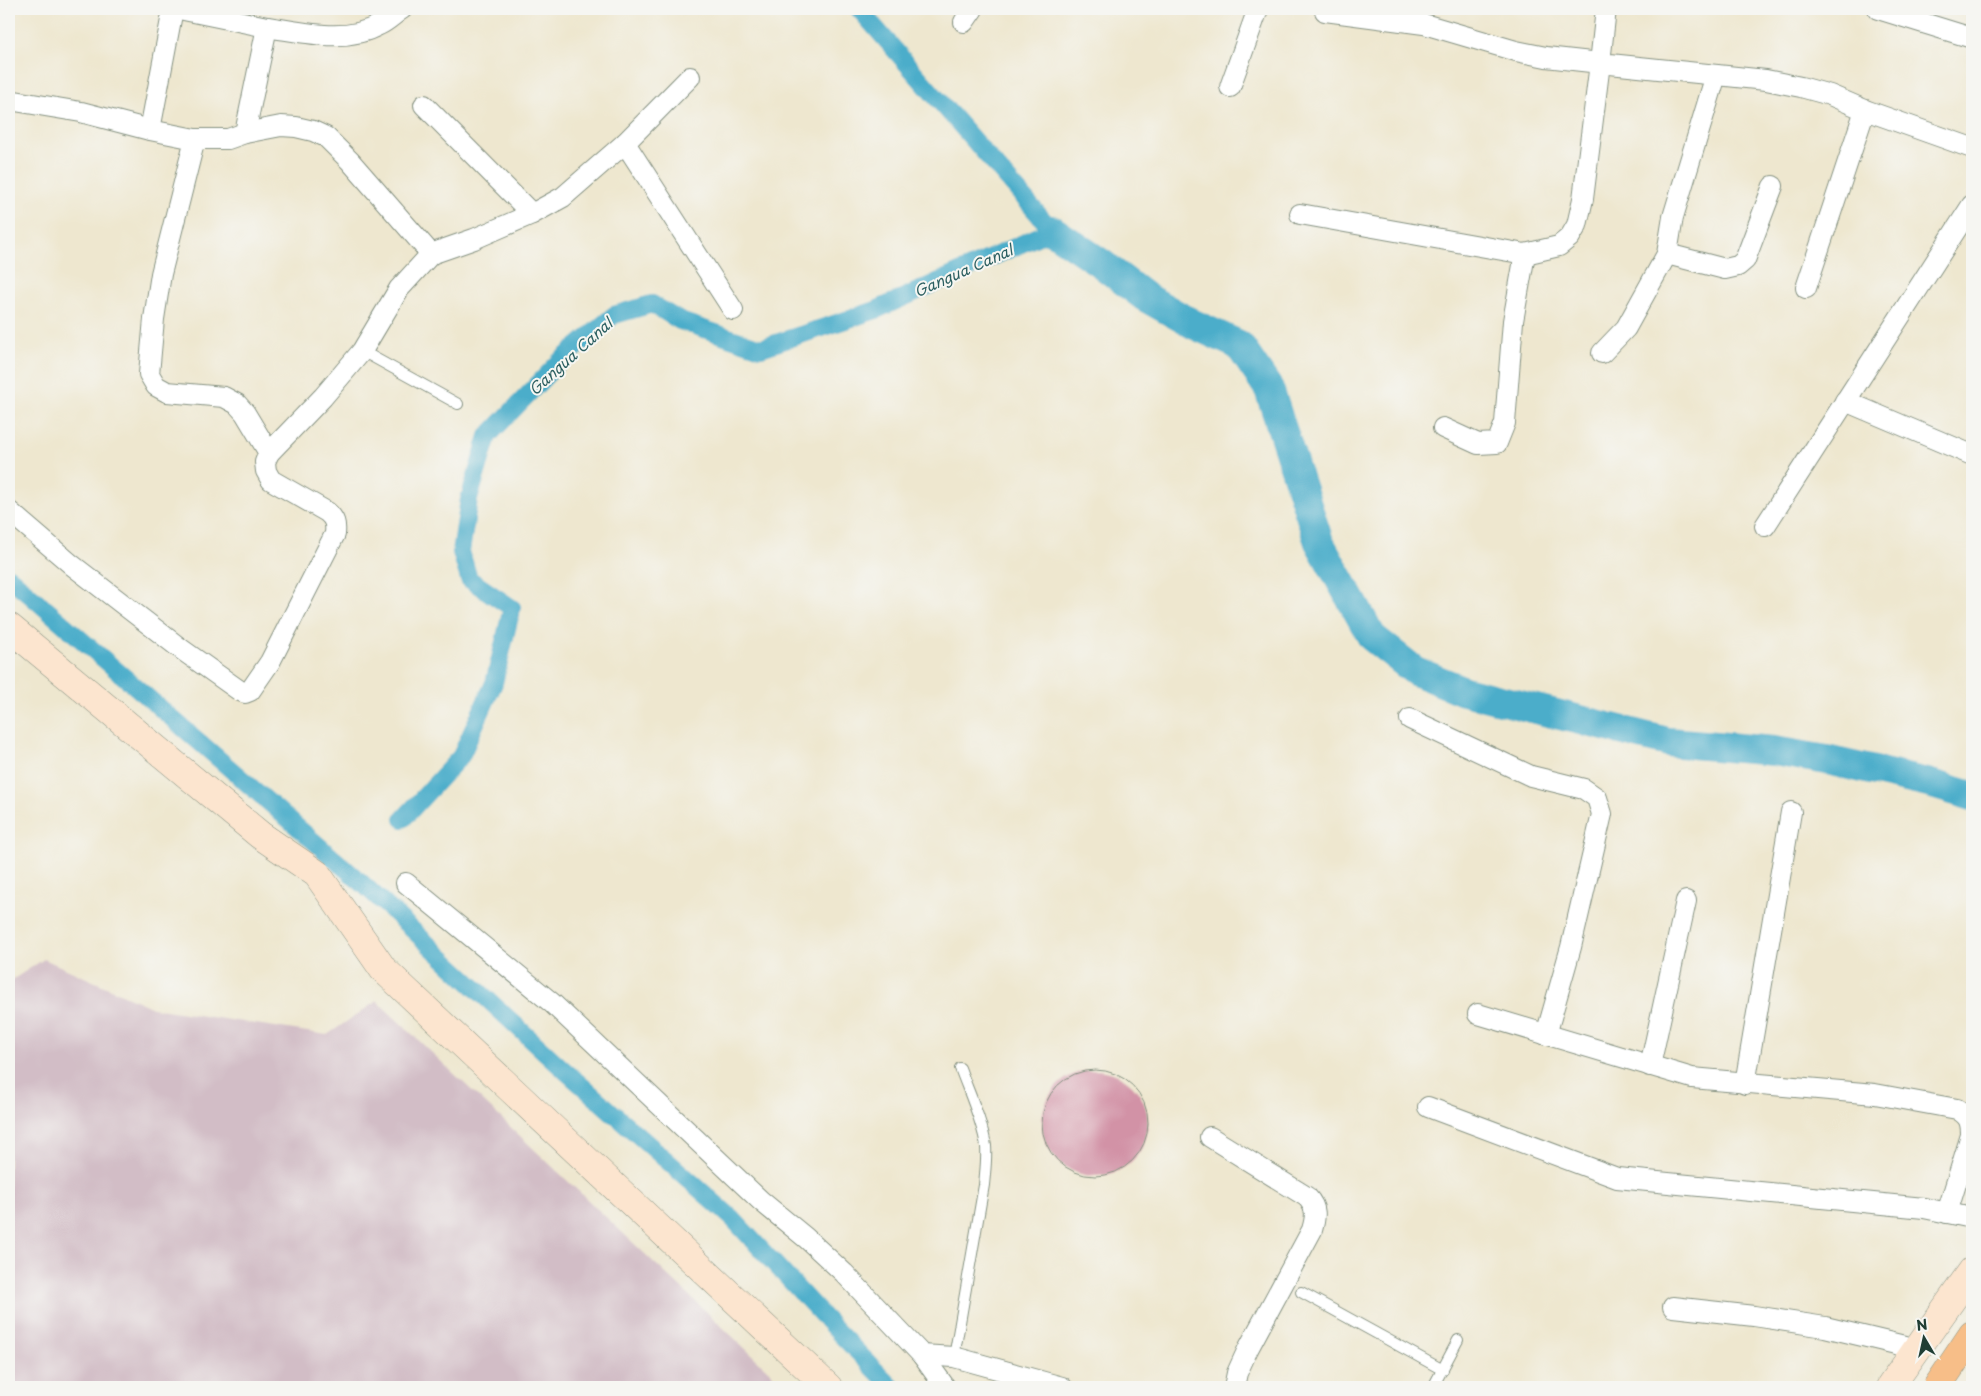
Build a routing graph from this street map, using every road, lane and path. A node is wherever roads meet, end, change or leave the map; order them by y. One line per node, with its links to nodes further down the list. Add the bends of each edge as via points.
1 (173, 9): 17 (street)
2 (178, 9): 8 (street)
3 (402, 9): 8 (street, via 378,26 347,35)
4 (1258, 9): 13 (street)
5 (1606, 9): 10 (street)
6 (1878, 9): 9 (street)
7 (1325, 11): 10 (street, via 1424,24 1516,51)
8 (267, 27): 18 (street)
9 (1972, 38)
10 (1600, 63): 11 (street); 27 (street, via 1577,225 1559,246)
11 (1716, 75): 16 (street, via 1801,87); 28 (street, via 1673,217)
12 (690, 77): 20 (street)
13 (1230, 87)
14 (9, 100): 17 (street, via 81,112)
15 (424, 106): 24 (street)
16 (1865, 110): 21 (street); 29 (street)
17 (150, 130): 19 (street)
18 (245, 133): 19 (street, via 228,139); 26 (street, via 281,126 313,131 326,138 350,161)
19 (195, 139): 36 (street, via 161,274 149,374 156,386 167,392 224,398 237,404)
20 (625, 143): 24 (street, via 563,197); 30 (street)
21 (1972, 148)
22 (1773, 186): 28 (street, via 1745,260 1738,266 1726,269)
23 (1972, 205): 33 (street)
24 (532, 214): 26 (street)
25 (1300, 214): 27 (street)
26 (430, 254): 31 (street, via 399,289)
27 (1525, 254): 35 (street, via 1513,321 1505,423 1497,443 1478,444)
28 (1666, 254): 32 (street, via 1626,328)
29 (1806, 288)
30 (733, 310)
31 (362, 351): 34 (lane); 36 (street)
32 (1602, 353)
33 (1845, 402): 37 (street); 39 (street)
34 (458, 404)
35 (1443, 428)
36 (269, 453): 38 (street, via 266,471 271,480 327,512 336,524 336,534 270,662 248,692 240,691 181,649 72,565)
37 (1972, 455)
38 (9, 511)
39 (1765, 526)
40 (9, 627): 63 (street, via 260,835 317,874 383,969)
41 (1410, 719): 46 (street, via 1531,776 1584,789 1600,804 1602,814 1571,947)
42 (1791, 812): 49 (street)
43 (406, 883): 60 (street, via 572,1021 761,1201 844,1273)
44 (1686, 901): 47 (street)
45 (1478, 1014): 46 (street)
46 (1546, 1035): 47 (street)
47 (1650, 1066): 49 (street, via 1692,1078)
48 (960, 1068): 61 (lane, via 982,1129 986,1162)
49 (1745, 1084): 52 (street, via 1875,1094 1957,1109 1967,1115 1971,1135)
50 (1428, 1107): 52 (street, via 1617,1178 1924,1208)
51 (1210, 1137): 66 (street, via 1307,1197 1316,1218 1248,1349)
52 (1947, 1213): 53 (street)
53 (1972, 1218)
54 (1972, 1271): 59 (street)
55 (1301, 1292): 62 (lane)
56 (1673, 1307): 59 (street, via 1825,1328)
57 (1972, 1335): 69 (highway)
58 (1458, 1340): 62 (lane)
59 (1917, 1349): 68 (street)
60 (922, 1355): 61 (street); 64 (street)
61 (954, 1357): 65 (street)
62 (1443, 1370): 67 (lane)
63 (828, 1387)
64 (945, 1387)
65 (1062, 1387)
66 (1234, 1387)
67 (1434, 1387)
68 (1890, 1387)
69 (1937, 1387)

